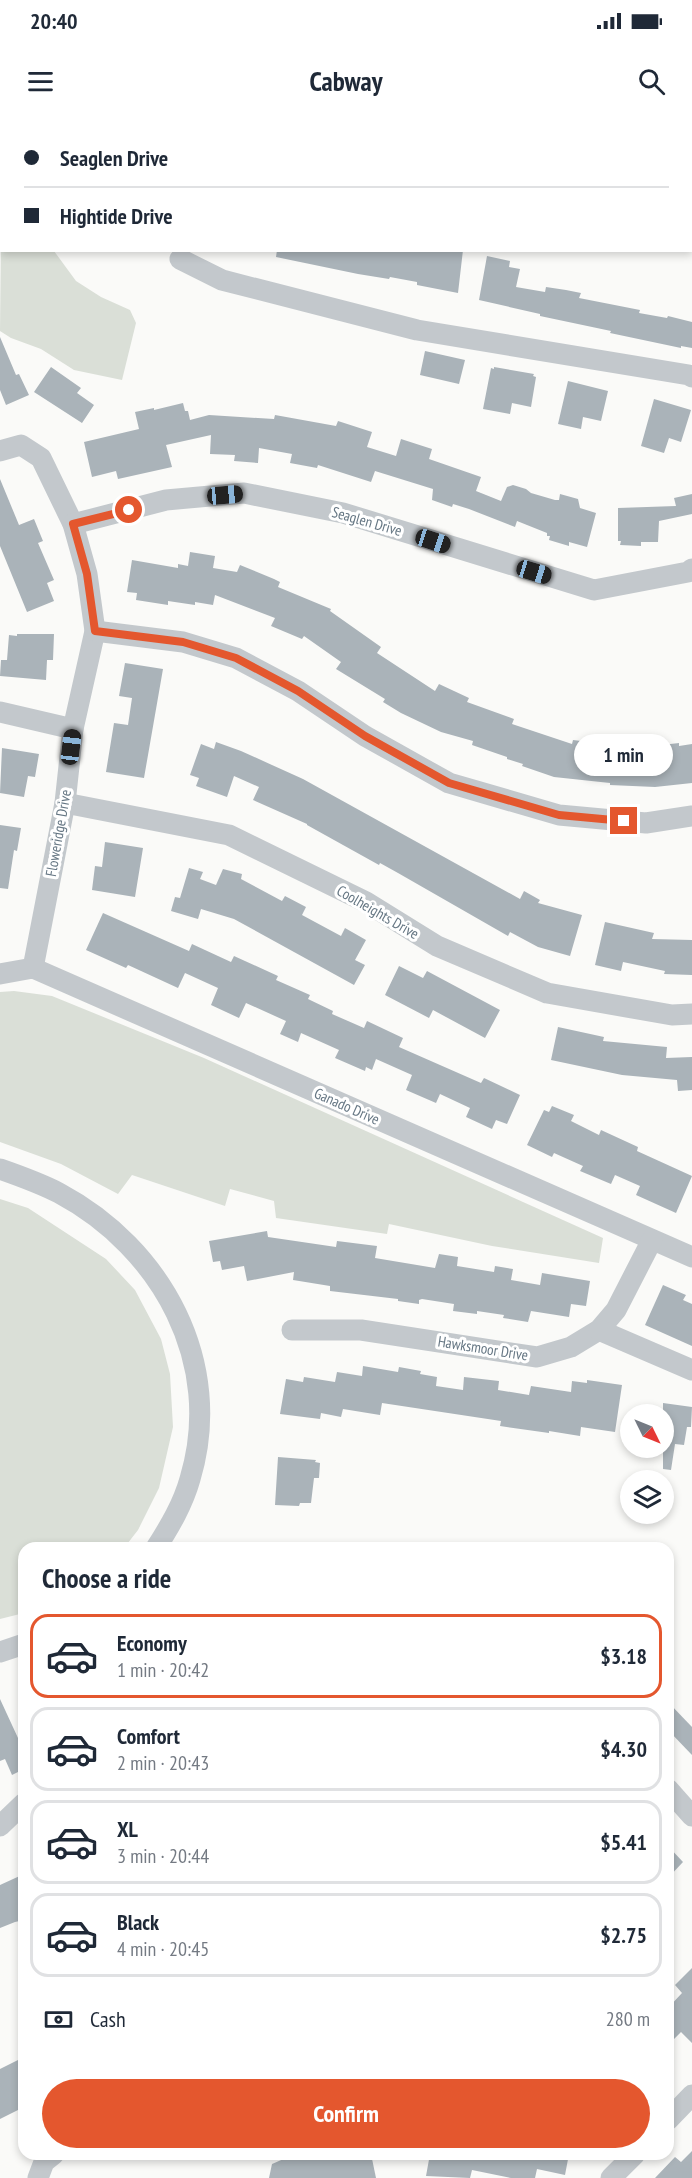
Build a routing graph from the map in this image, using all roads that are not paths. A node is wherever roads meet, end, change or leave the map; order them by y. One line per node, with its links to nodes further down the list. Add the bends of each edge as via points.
1 (180, 259): 2 (street, via 222,280 417,330)
2 (692, 377)
3 (0, 451): 4 (street, Floweridge Drive, via 21,445 41,458)
4 (73, 524): 5 (street, Seaglen Drive, via 166,500 244,493 343,513 594,590); 6 (street, Floweridge Drive, via 87,574)
5 (692, 569)
6 (95, 631): 8 (street, Floweridge Drive); 10 (street, via 183,642 236,658 449,783 559,815 646,823)
7 (0, 712): 8 (street)
8 (74, 729): 9 (street, Floweridge Drive)
9 (65, 803): 11 (street, Floweridge Drive); 13 (street, Coolheights Drive, via 229,835 366,902 437,946 547,993 672,1016)
10 (692, 816)
11 (33, 968): 12 (street); 15 (street, Ganado Drive)
12 (0, 974)
13 (692, 1014)
14 (0, 1169): 20 (street, via 27,1178 91,1213 143,1263 183,1324 195,1361 200,1401 198,1440 190,1479 176,1516)
15 (652, 1240): 16 (street, Ganado Drive); 18 (street, Hawksmoor Drive, via 616,1311)
16 (692, 1257)
17 (292, 1330): 18 (street, Hawksmoor Drive, via 361,1330 537,1356 571,1347)
18 (599, 1330): 19 (street)
19 (692, 1370)
20 (160, 1542)
21 (18, 1647): 22 (street)
22 (0, 1652)
23 (674, 1796): 25 (street)
24 (18, 1809): 26 (street)
25 (692, 1816)
26 (0, 1826)
27 (692, 2095): 28 (street)
28 (674, 2114)
29 (46, 2160): 31 (street)
30 (629, 2160): 32 (street)
31 (38, 2178)
32 (611, 2178)

